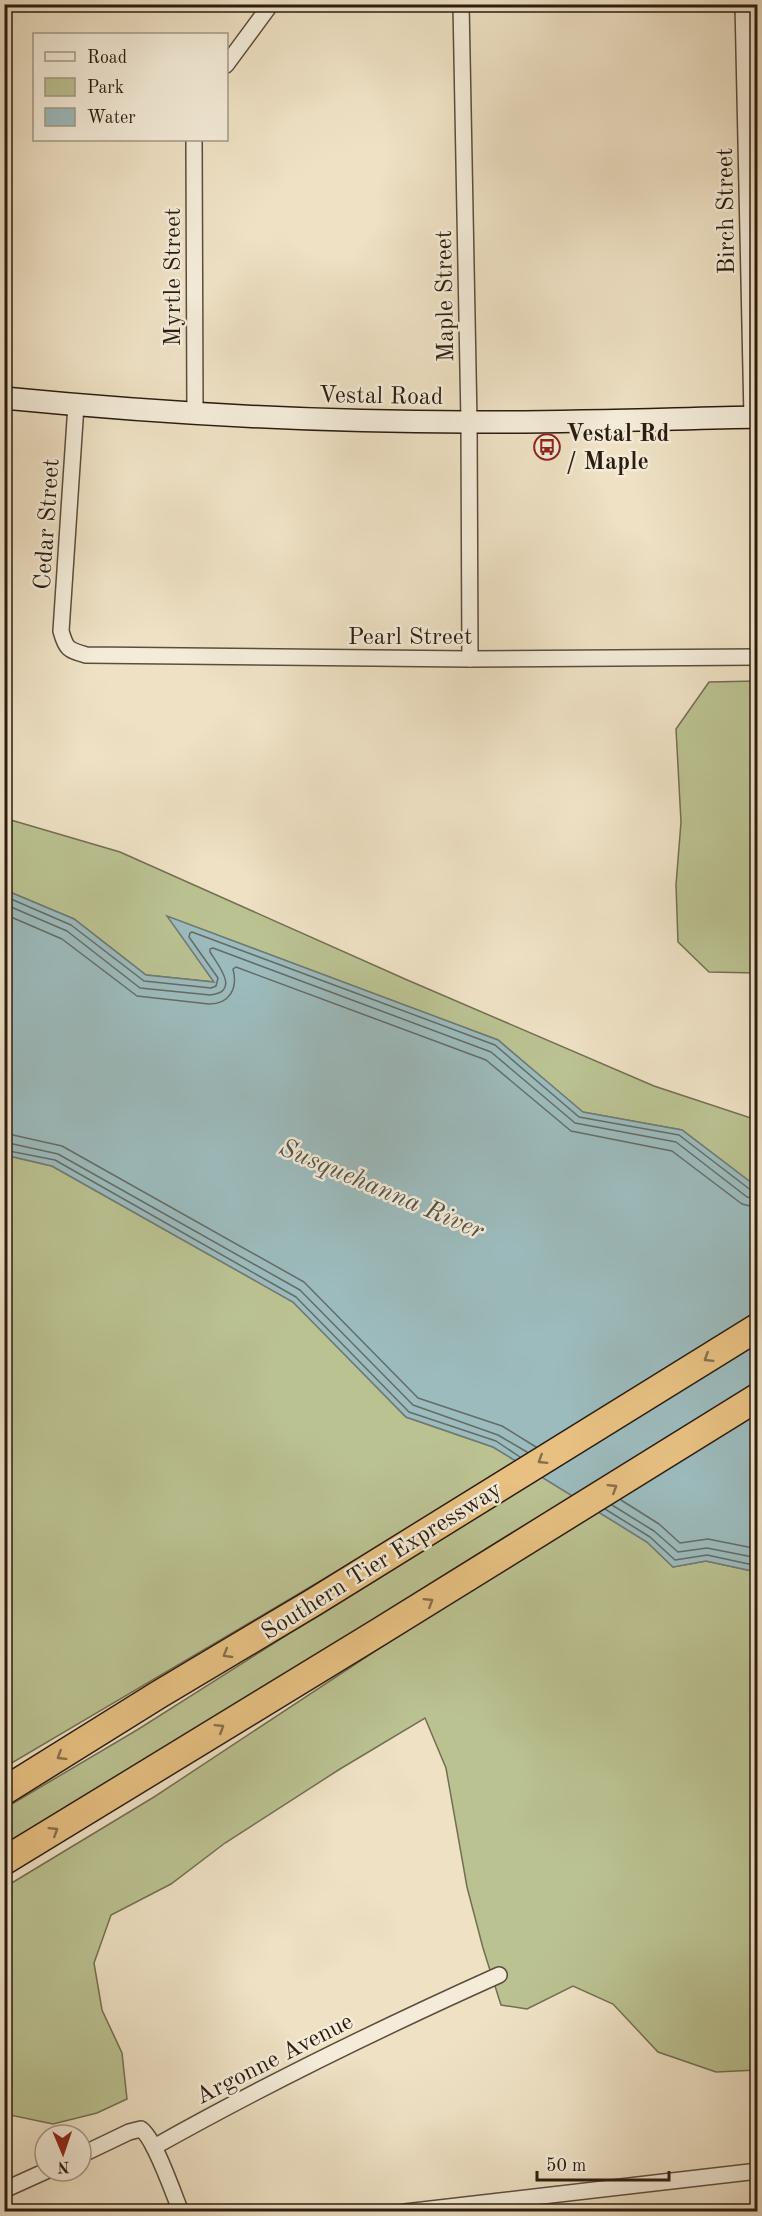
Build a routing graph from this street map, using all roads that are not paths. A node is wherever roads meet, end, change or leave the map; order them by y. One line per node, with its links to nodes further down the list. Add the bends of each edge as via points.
1 (272, 4): 4 (street)
2 (461, 4): 10 (street, Maple Street)
3 (743, 4): 9 (street, Birch Street)
4 (228, 62)
5 (194, 141): 8 (street, Myrtle Street)
6 (4, 398): 7 (street, Vestal Road)
7 (76, 405): 8 (street, Vestal Road); 11 (street, Cedar Street, via 61,631)
8 (195, 414): 10 (street, Vestal Road)
9 (755, 417): 10 (street, Vestal Road)
10 (469, 422): 13 (street, Maple Street)
11 (65, 645): 13 (street, Pearl Street, via 86,655)
12 (758, 657): 13 (street, Pearl Street)
13 (470, 659)
14 (758, 1327): 16 (highway, Southern Tier Expressway, one-way to 16)
15 (758, 1397): 17 (highway, one-way to 15)
16 (4, 1791)
17 (4, 1861)
18 (499, 1975): 19 (street, Argonne Avenue, via 390,2024)
19 (154, 2147): 20 (street, via 141,2128); 24 (street)
20 (93, 2150)
21 (758, 2171): 25 (street)
22 (33, 2177): 23 (street)
23 (4, 2190)
24 (181, 2211)
25 (405, 2211)

